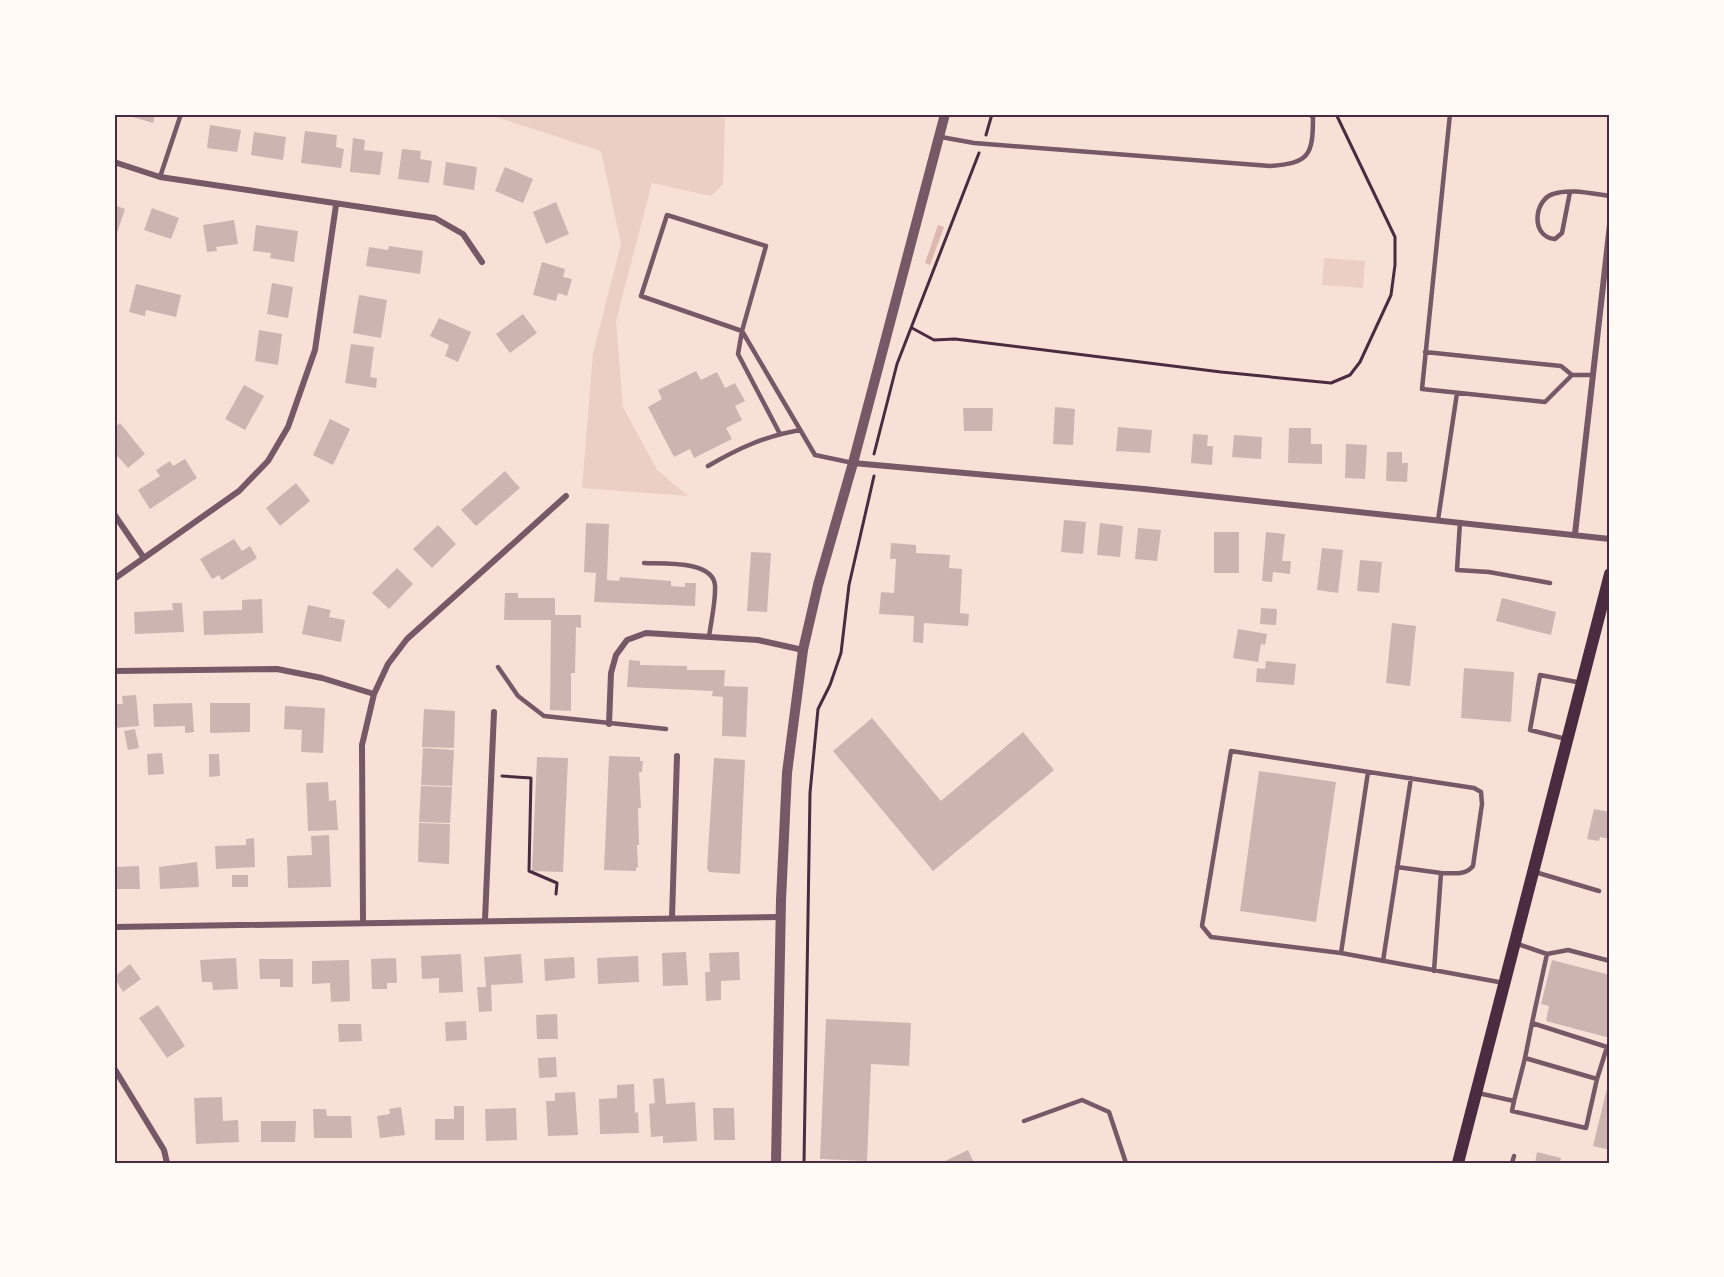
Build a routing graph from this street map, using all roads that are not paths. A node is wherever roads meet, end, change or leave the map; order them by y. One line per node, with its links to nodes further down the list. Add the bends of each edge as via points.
1 (182, 114): 7 (lane)
2 (945, 114): 5 (street)
3 (1309, 114): 5 (lane, via 1313,117 1313,143 1306,155 1294,164 1270,166 982,144)
4 (1450, 114): 14 (lane)
5 (941, 137): 20 (street)
6 (114, 162): 7 (street)
7 (160, 177): 10 (street)
8 (1570, 192): 8 (lane, via 1551,195 1542,203 1538,224 1545,237 1555,239 1562,233); 9 (lane)
9 (1610, 196)
10 (336, 205): 12 (street, via 435,218 463,234); 28 (street, via 315,350 288,427 268,460 239,491)
11 (1610, 224): 16 (street)
12 (482, 262)
13 (742, 331): 13 (lane, via 766,246 667,215 641,296); 18 (lane); 19 (lane, via 738,354)
14 (1425, 352): 15 (lane, via 1561,366); 17 (lane, via 1422,389)
15 (1572, 375): 16 (lane); 17 (lane, via 1545,402)
16 (1593, 375): 26 (street)
17 (1457, 393): 24 (lane)
18 (800, 430): 19 (lane); 20 (lane, via 815,455)
19 (780, 434): 21 (lane, via 744,445)
20 (853, 463): 24 (street); 34 (street)
21 (708, 466)
22 (566, 496): 38 (street, via 407,639 388,664)
23 (114, 514): 28 (street)
24 (1438, 520): 25 (street)
25 (1460, 522): 26 (street); 32 (lane, via 1457,570)
26 (1575, 534): 27 (street)
27 (1610, 539)
28 (144, 558): 31 (street)
29 (644, 563): 33 (lane, via 699,567 710,573 715,584)
30 (1610, 574): 37 (main road)
31 (114, 579)
32 (1550, 583)
33 (710, 637): 34 (street, via 758,640); 40 (street, via 646,633 627,640 616,654 611,673)
34 (803, 650): 50 (street, via 787,773)
35 (498, 667): 40 (lane, via 518,696 544,716)
36 (114, 671): 38 (street, via 277,669)
37 (1581, 683): 42 (main road); 42 (lane, via 1540,675 1530,730)
38 (374, 694): 53 (street, via 362,745)
39 (494, 712): 52 (street)
40 (609, 723): 41 (lane)
41 (666, 729)
42 (1567, 739): 47 (main road)
43 (677, 756): 51 (street)
44 (1368, 772): 45 (lane); 56 (lane); 56 (lane, via 1231,751 1202,926 1210,937)
45 (1411, 778): 46 (lane); 48 (lane, via 1481,792 1473,866 1461,873)
46 (1397, 867): 48 (lane); 58 (lane)
47 (1533, 872): 49 (lane); 55 (main road)
48 (1441, 873): 60 (lane)
49 (1599, 891)
50 (782, 917): 51 (street); 72 (street)
51 (672, 918): 52 (street)
52 (485, 920): 53 (street)
53 (363, 922): 54 (street)
54 (114, 927)
55 (1514, 943): 57 (lane); 61 (main road)
56 (1341, 953): 58 (lane)
57 (1547, 954): 59 (lane, via 1568,950); 62 (lane)
58 (1383, 961): 60 (lane)
59 (1610, 961)
60 (1434, 971): 61 (lane)
61 (1504, 983): 67 (main road)
62 (1532, 1023): 63 (lane); 64 (lane)
63 (1609, 1048): 66 (lane)
64 (1525, 1058): 66 (lane); 68 (lane)
65 (114, 1068): 71 (street, via 164,1150)
66 (1597, 1079): 68 (lane, via 1586,1128 1512,1111)
67 (1476, 1092): 68 (lane); 74 (main road)
68 (1514, 1101)
69 (1024, 1121): 73 (lane, via 1082,1100 1109,1112)
70 (1514, 1156): 75 (lane)
71 (167, 1163)
72 (776, 1163)
73 (1126, 1163)
74 (1458, 1163)
75 (1512, 1163)

